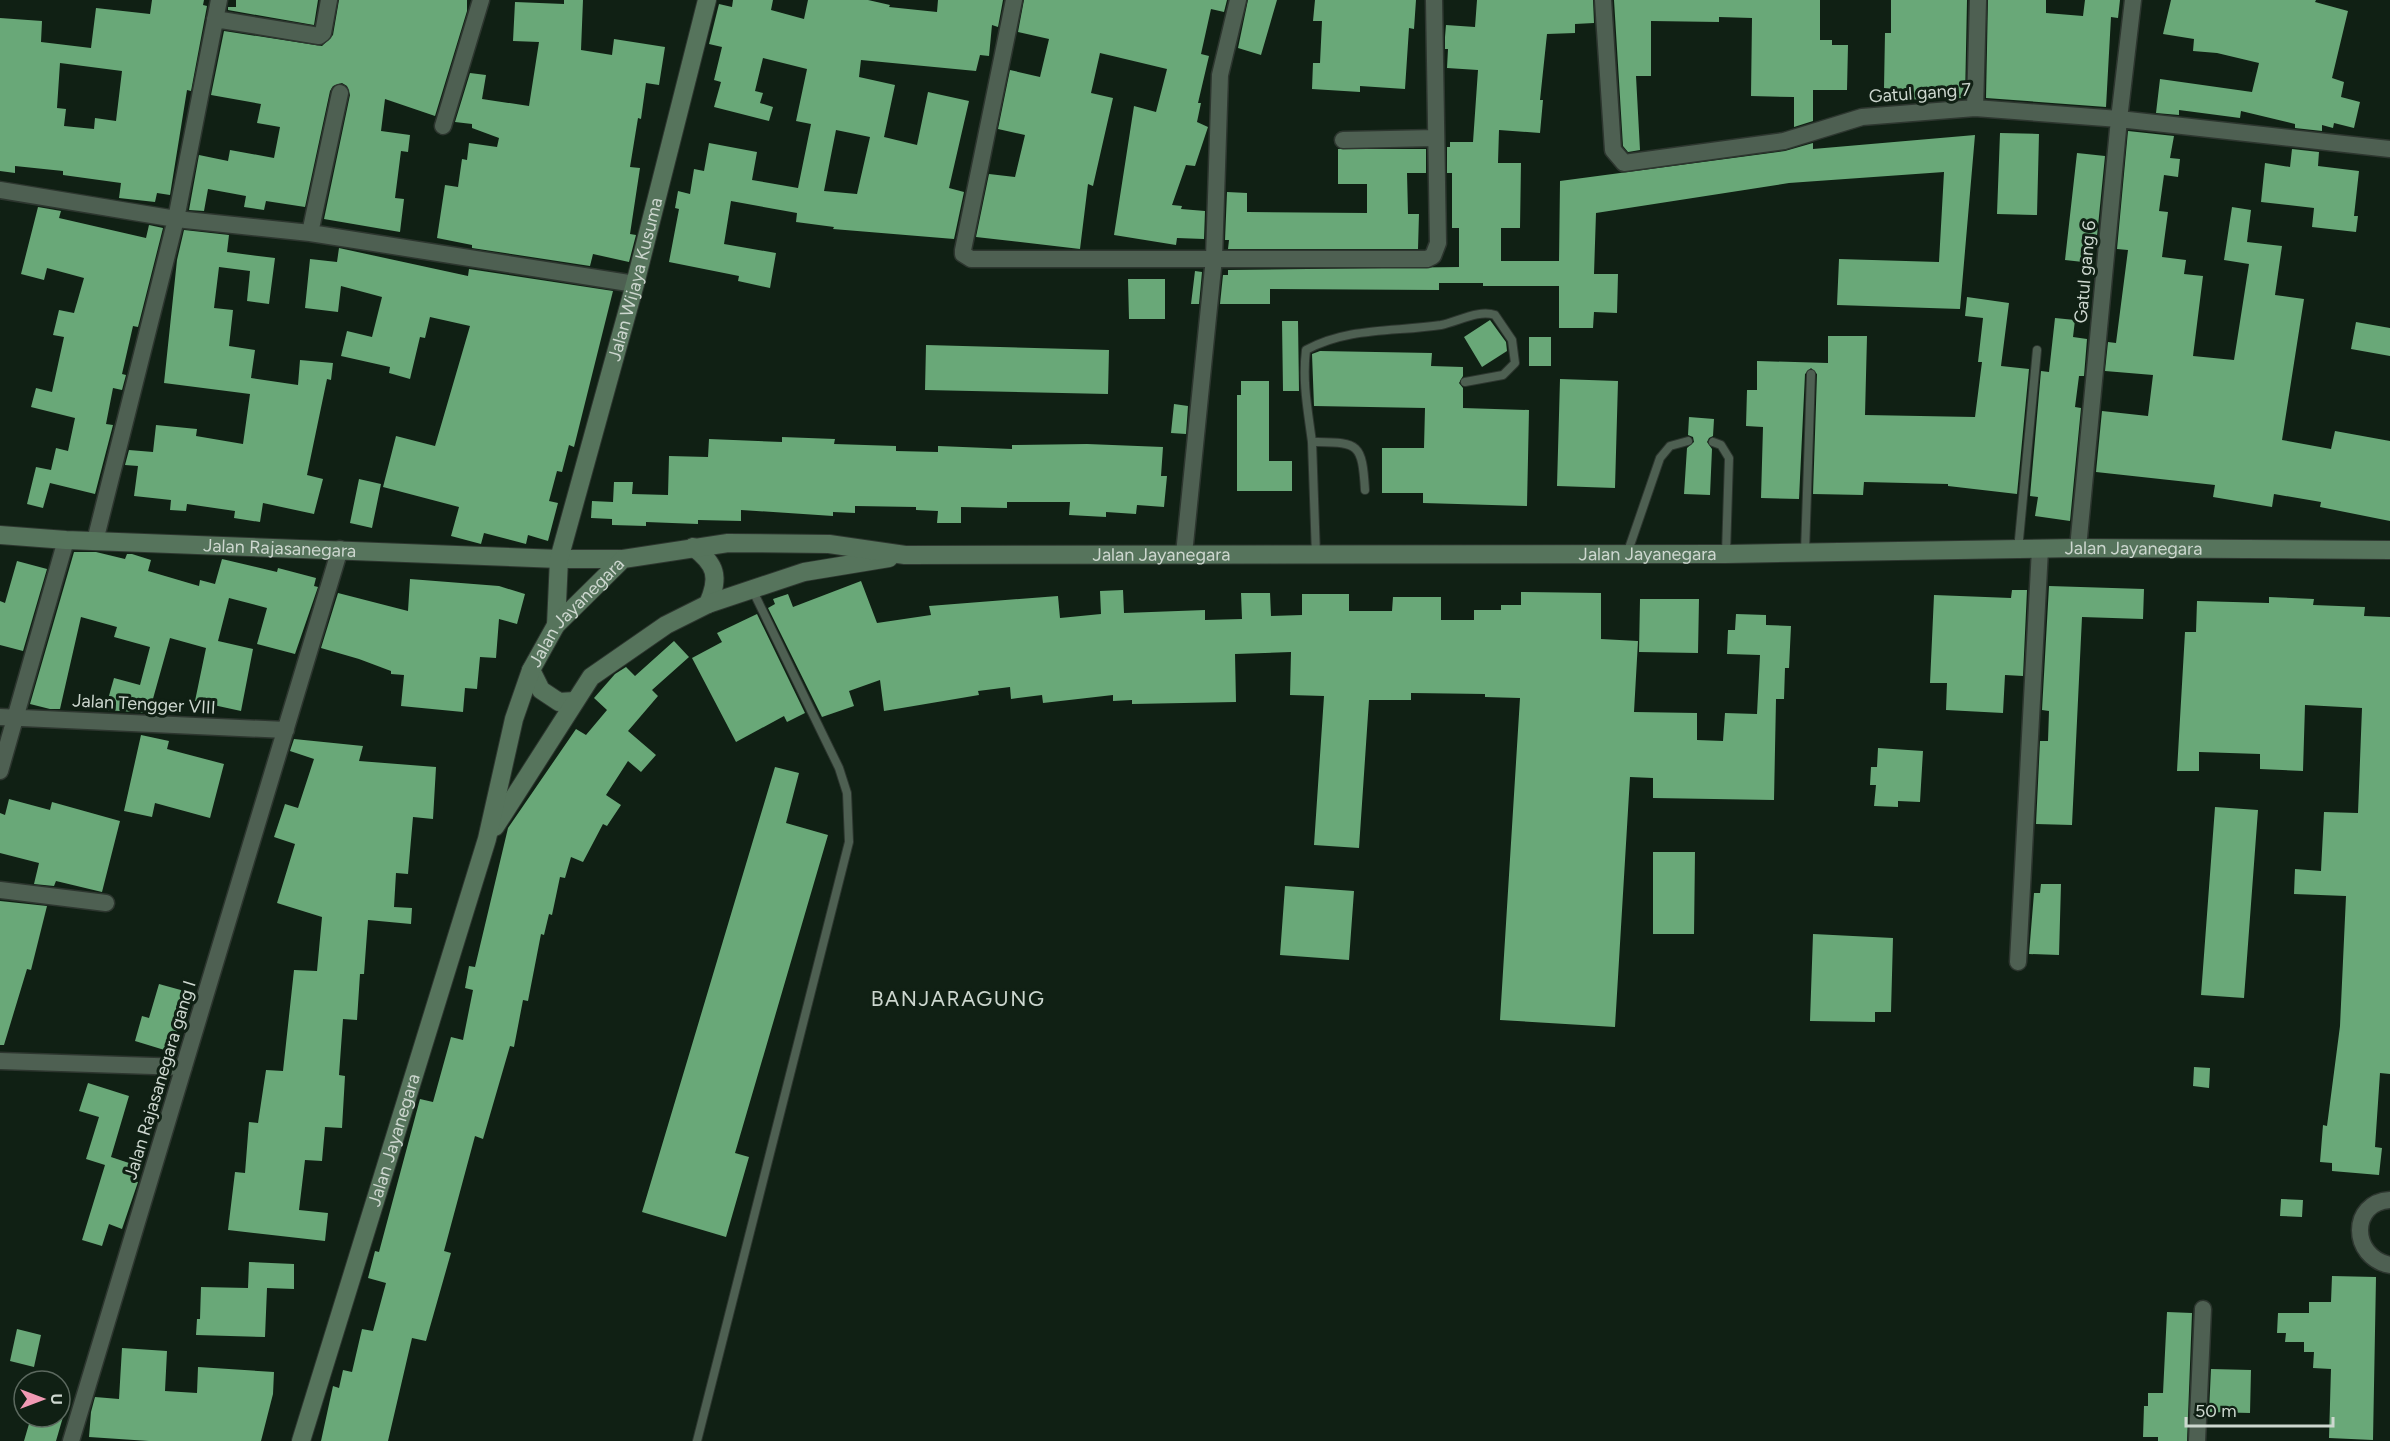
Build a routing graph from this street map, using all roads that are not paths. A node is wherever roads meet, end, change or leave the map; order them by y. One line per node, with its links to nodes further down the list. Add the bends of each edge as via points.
1 (219, 0): 11 (street)
2 (329, 0): 11 (street, via 323,33 319,36)
3 (482, 0): 15 (street)
4 (707, 0): 23 (main road, Jalan Wijaya Kusuma)
5 (1014, 0): 22 (street, via 963,254 971,259)
6 (1238, 0): 22 (street, via 1220,75)
7 (1434, 0): 16 (street)
8 (1602, 0): 13 (street, Gatul gang 7, via 1613,150 1624,162 1790,140 1869,116)
9 (1978, 0): 13 (street)
10 (2133, 0): 14 (street, Gatul gang 6)
11 (215, 19): 20 (street)
12 (340, 93): 21 (street)
13 (1975, 108): 14 (street, Gatul gang 7)
14 (2119, 119): 18 (street, Gatul gang 7); 35 (street, Gatul gang 6)
15 (443, 126)
16 (1435, 138): 17 (street); 22 (street, via 1438,243 1433,256)
17 (1343, 140)
18 (2390, 149)
19 (0, 190): 20 (street)
20 (176, 219): 21 (street); 33 (street)
21 (310, 233): 23 (street)
22 (1214, 258): 41 (street)
23 (635, 284): 46 (main road, Jalan Wijaya Kusuma)
24 (2037, 350): 38 (lane)
25 (1810, 374): 40 (lane)
26 (1466, 382): 28 (lane, via 1503,375 1515,363 1512,340 1495,315 1442,325 1346,334 1318,343 1306,350 1304,364 1304,395)
27 (1688, 441): 42 (lane, via 1663,451)
28 (1312, 442): 30 (lane, via 1347,443 1355,447 1361,456); 45 (lane)
29 (1713, 442): 43 (lane, via 1721,445 1729,458)
30 (1365, 490)
31 (0, 535): 32 (main road, Jalan Rajasanegara)
32 (66, 540): 33 (main road, Jalan Rajasanegara); 53 (street)
33 (95, 541): 36 (main road, Jalan Rajasanegara)
34 (693, 547): 44 (main road, Jalan Jayanegara, via 728,543 829,544); 47 (main road, Jalan Jayanegara); 49 (main road, via 710,561 714,570 714,590)
35 (2079, 548): 37 (main road, Jalan Jayanegara); 39 (main road, Jalan Jayanegara)
36 (340, 549): 46 (main road, Jalan Rajasanegara); 54 (street, Jalan Rajasanegara gang I)
37 (2040, 549): 38 (main road, Jalan Jayanegara); 59 (street)
38 (2018, 550): 40 (main road, Jalan Jayanegara)
39 (2390, 550)
40 (1805, 552): 43 (main road, Jalan Jayanegara)
41 (1184, 554): 44 (main road, Jalan Jayanegara); 45 (main road, Jalan Jayanegara)
42 (1627, 554): 43 (main road, Jalan Jayanegara); 45 (main road, Jalan Jayanegara)
43 (1726, 554)
44 (905, 555): 48 (main road, Jalan Jayanegara, via 804,572)
45 (1316, 555)
46 (560, 559): 47 (main road, Jalan Rajasanegara); 50 (main road, Jalan Wijaya Kusuma)
47 (623, 559): 50 (main road, Jalan Jayanegara)
48 (752, 588): 49 (main road, Jalan Jayanegara); 67 (lane, via 839,768 847,793 849,842)
49 (708, 604): 52 (main road, Jalan Jayanegara, via 666,625 591,676)
50 (556, 625): 51 (main road, Jalan Jayanegara)
51 (531, 670): 52 (main road, via 541,690 558,702); 56 (main road, Jalan Jayanegara, via 514,719)
52 (575, 700): 56 (main road, Jalan Jayanegara)
53 (8, 717): 54 (street, Jalan Tengger VIII); 55 (street)
54 (286, 730): 61 (street, Jalan Rajasanegara gang I)
55 (0, 771)
56 (487, 839): 66 (main road, Jalan Jayanegara)
57 (0, 890): 58 (street)
58 (106, 903)
59 (2018, 962)
60 (0, 1060): 61 (street)
61 (184, 1067): 65 (street, Jalan Rajasanegara gang I)
62 (2390, 1200): 63 (street, via 2374,1205 2366,1213 2360,1234 2368,1255)
63 (2390, 1266)
64 (2203, 1310): 68 (street)
65 (70, 1441)
66 (301, 1441)
67 (697, 1441)
68 (2197, 1441)

